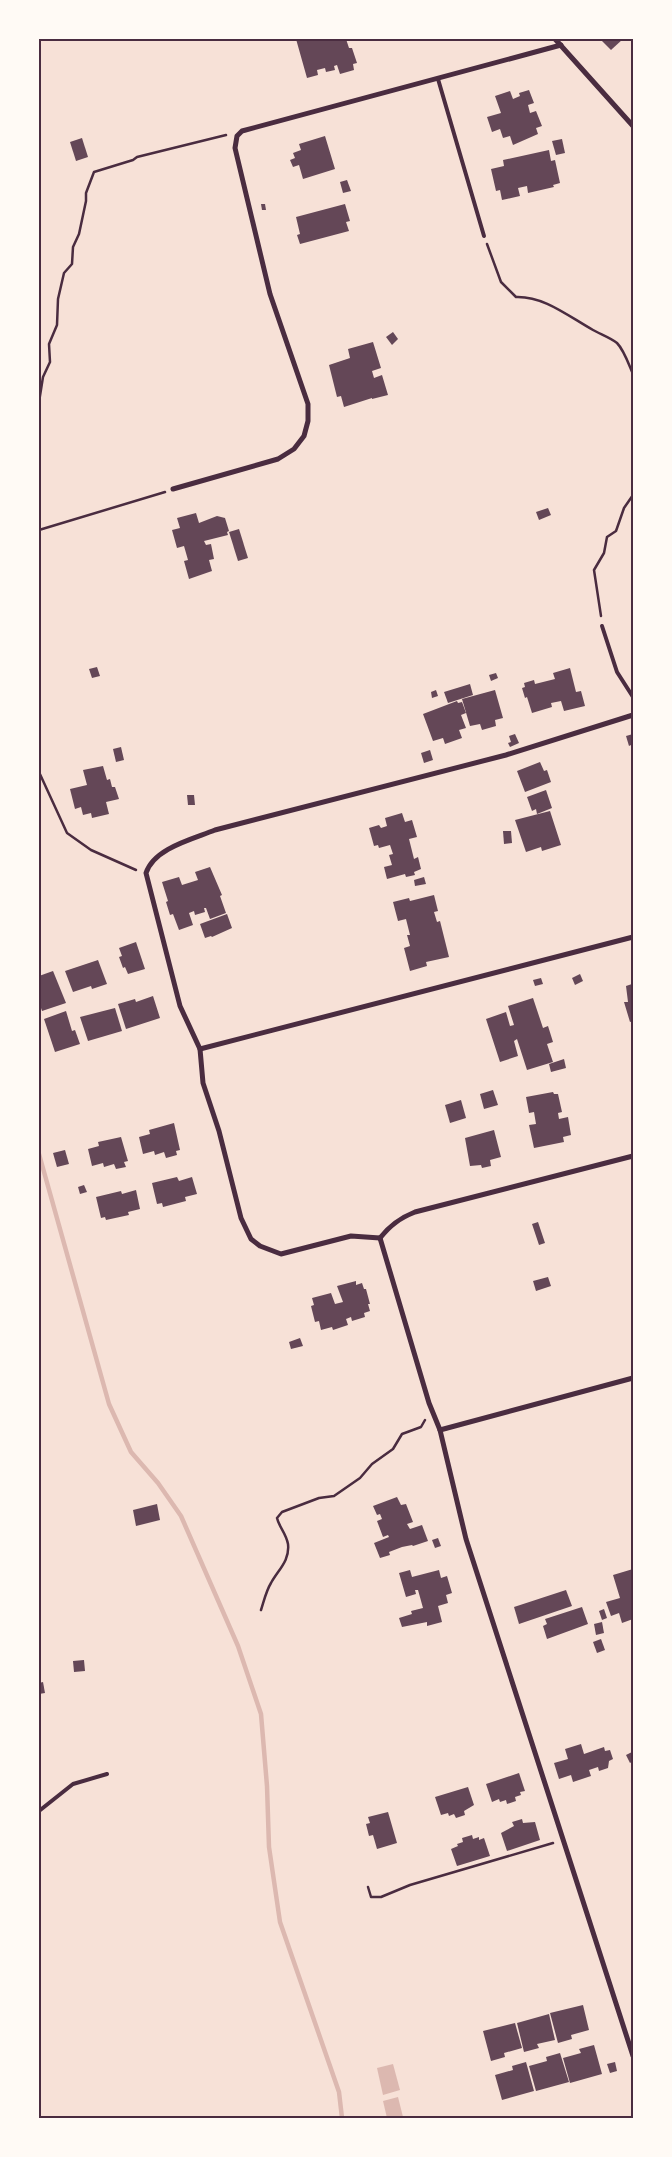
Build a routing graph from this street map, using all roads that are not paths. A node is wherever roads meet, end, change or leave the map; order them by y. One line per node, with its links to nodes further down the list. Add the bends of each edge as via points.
1 (555, 39): 2 (street)
2 (561, 45): 3 (street); 4 (street)
3 (438, 79): 5 (lane); 6 (street, via 242,132 238,136 235,148 270,294 308,404 308,421 304,436 294,449 278,459)
4 (633, 126)
5 (484, 236)
6 (174, 490)
7 (602, 626): 8 (lane, via 617,672)
8 (633, 697)
9 (633, 715): 11 (street, via 506,755 215,830 162,854 149,864 146,873 180,1006)
10 (633, 937): 11 (street)
11 (200, 1049): 13 (street, via 203,1083 219,1130 241,1218 251,1238 260,1246 281,1254 351,1236)
12 (633, 1156): 13 (street, via 415,1212 387,1228)
13 (380, 1238): 15 (street)
14 (633, 1378): 15 (street)
15 (440, 1430): 18 (street, via 466,1539)
16 (107, 1774): 17 (lane, via 74,1784)
17 (39, 1811)
18 (633, 2056)

